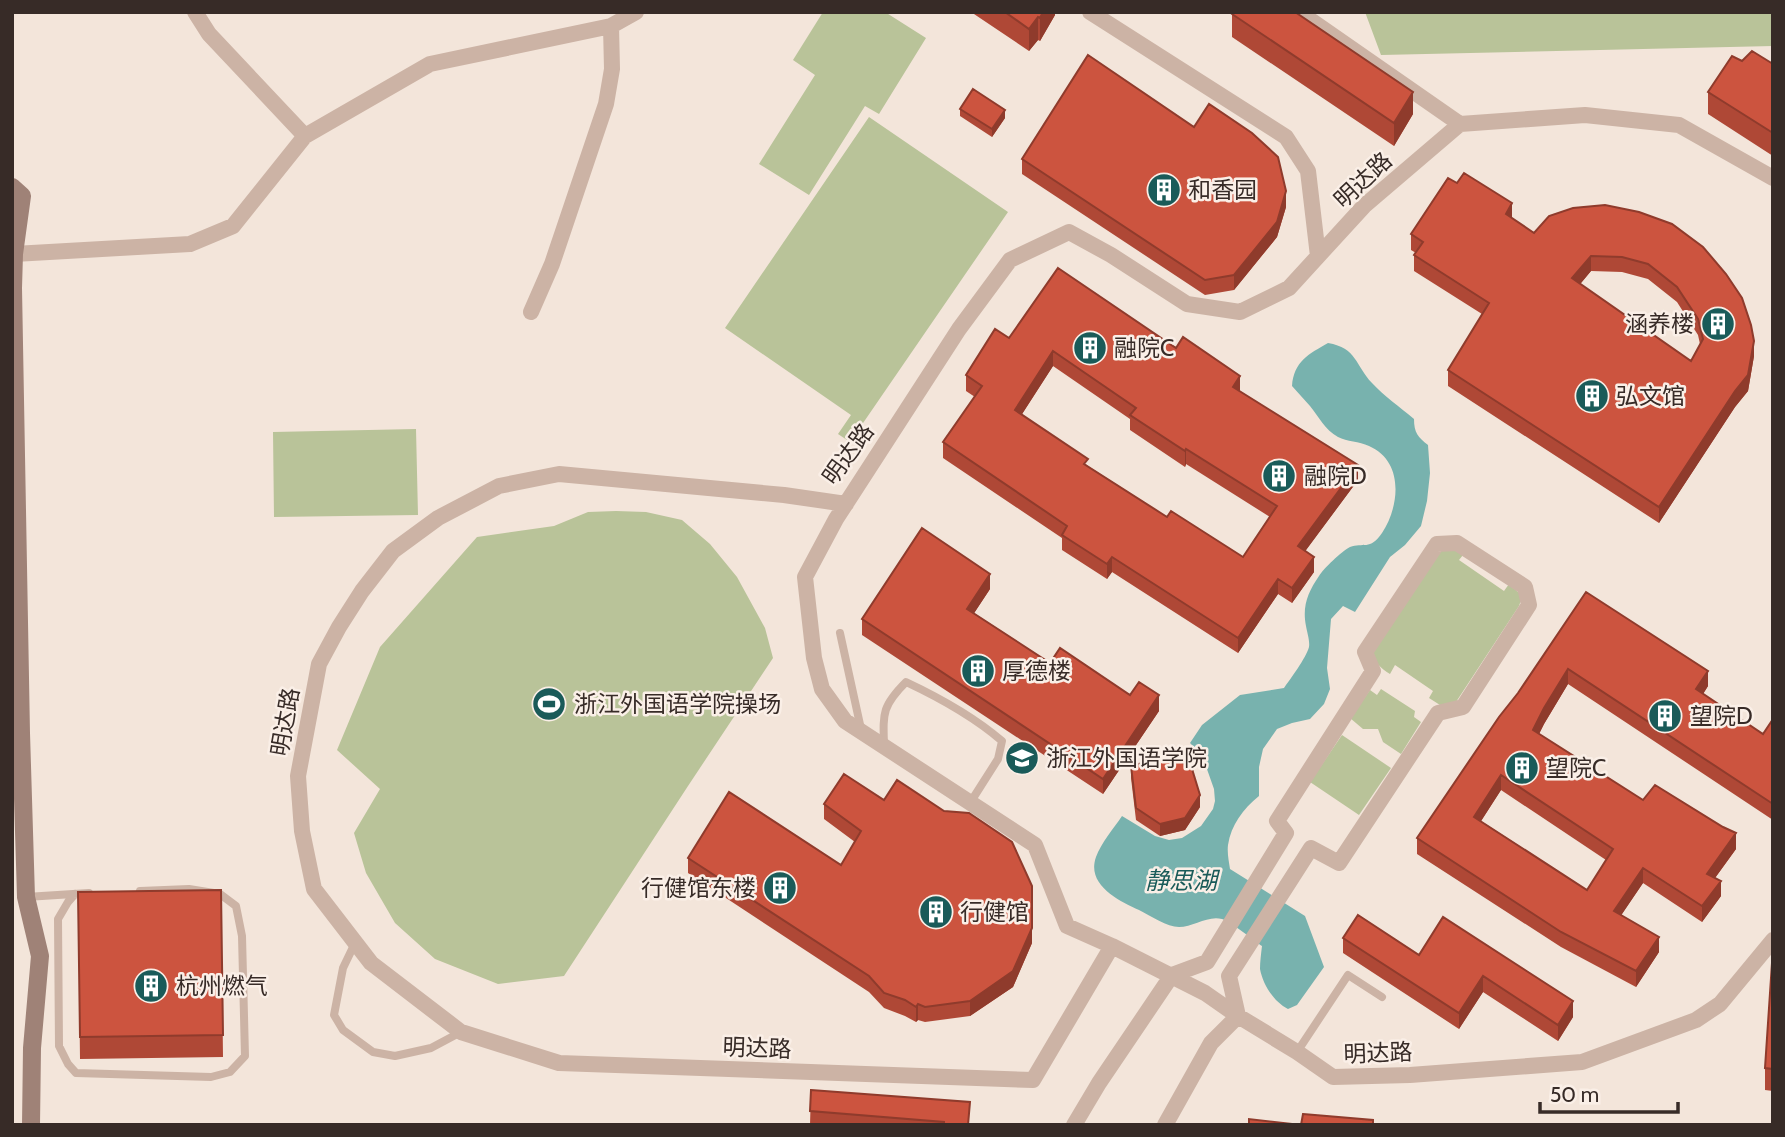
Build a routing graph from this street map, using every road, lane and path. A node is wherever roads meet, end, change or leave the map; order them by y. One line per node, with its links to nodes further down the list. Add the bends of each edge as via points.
1 (195, 12): 7 (street, via 209,34)
2 (636, 12): 5 (street)
3 (1090, 12): 11 (street, via 1286,137 1308,172)
4 (1299, 12): 6 (street)
5 (611, 26): 7 (street, via 430,64); 12 (street, via 612,69 606,104)
6 (1460, 124): 8 (street, via 1585,115 1679,125); 11 (street, 明达路, via 1364,206)
7 (305, 136): 10 (street, via 233,226 190,244)
8 (1773, 178)
9 (12, 187): 10 (street, via 22,196)
10 (14, 254): 13 (street)
11 (1318, 256): 14 (street, 明达路, via 1289,288 1240,312 1187,304 1069,232 1010,260 959,329)
12 (531, 312)
13 (14, 488): 22 (street)
14 (846, 504): 16 (street, via 805,577 822,689 845,721); 24 (street, 明达路, via 559,474 499,486 438,518 393,551 362,591 319,664 298,776 302,831 314,889)
15 (840, 633): 16 (lane)
16 (861, 732): 17 (street)
17 (884, 746): 18 (street); 18 (lane, via 883,717 892,696 906,682 980,722 1002,741 999,759)
18 (970, 803): 25 (street, via 1035,845 1067,926)
19 (125, 892): 21 (lane, via 189,889 220,894 236,906 242,936 245,1056 230,1072 211,1077 76,1073 68,1064 59,1046 58,919)
20 (100, 893): 21 (lane)
21 (75, 894): 22 (lane)
22 (26, 897): 31 (street, via 40,956)
23 (1773, 940): 30 (street, 明达路, via 1720,1004 1696,1020 1582,1062 1333,1077)
24 (355, 943): 29 (street, 明达路, via 371,963); 29 (lane, via 343,968 334,1015 343,1030 373,1052 395,1056 431,1048)
25 (1112, 946): 26 (street, 明达路); 29 (street, 明达路, via 1033,1080 559,1063)
26 (1172, 975): 28 (street, 明达路); 28 (street, via 1207,962 1286,833 1277,821 1373,671 1365,652 1437,544 1457,543 1525,587 1529,605 1463,707 1438,713 1339,863 1311,848 1229,976); 32 (street)
27 (1382, 997): 30 (lane, via 1348,975)
28 (1238, 1016): 30 (street, 明达路); 33 (street, via 1211,1043)
29 (461, 1032)
30 (1297, 1052)
31 (31, 1125)
32 (1074, 1125)
33 (1165, 1125)

